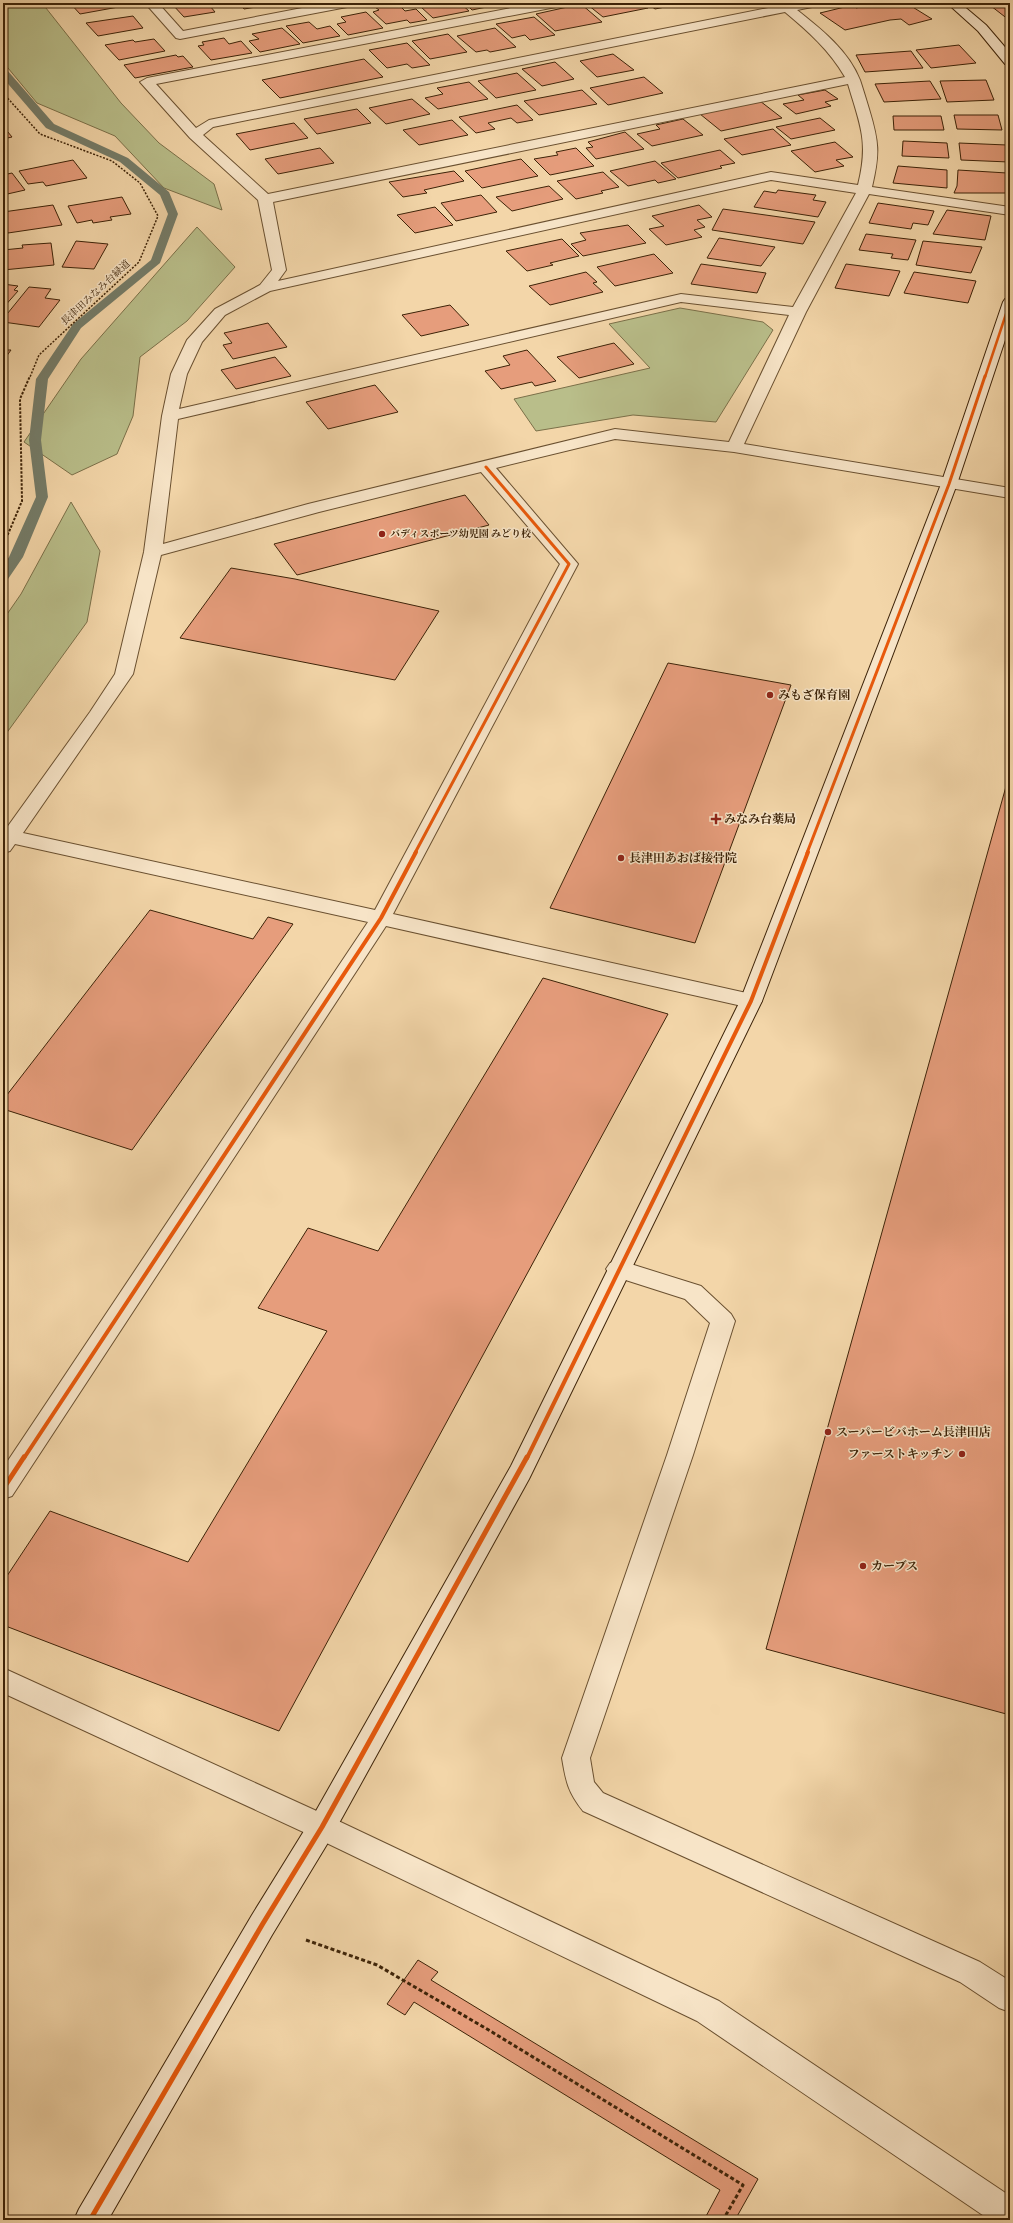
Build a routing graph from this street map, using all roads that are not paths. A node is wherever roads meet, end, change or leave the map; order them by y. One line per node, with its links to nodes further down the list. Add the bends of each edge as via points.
1 (151, 3): 2 (street, via 180,35)
2 (347, 3)
3 (556, 3): 9 (street, via 147,82)
4 (813, 3): 6 (street)
5 (953, 3): 7 (street, via 982,28)
6 (784, 6): 8 (street, via 820,34 840,57); 9 (street, via 209,124)
7 (1010, 61)
8 (853, 79): 10 (street, via 872,139 872,162); 11 (street)
9 (195, 135): 11 (street)
10 (864, 190): 12 (street); 13 (street, via 771,176); 15 (street)
11 (265, 198): 13 (street, via 278,270)
12 (1010, 211)
13 (265, 288): 16 (street, via 220,312 195,340 179,374)
14 (1010, 302): 19 (street)
15 (798, 312): 16 (street, via 681,298); 17 (street)
16 (170, 416): 21 (street)
17 (734, 446): 18 (street, via 615,434); 19 (street)
18 (486, 467): 21 (street, via 314,508); 23 (street, via 569,564)
19 (949, 484): 20 (street); 24 (street)
20 (1010, 493)
21 (153, 552): 22 (street, via 124,674)
22 (7, 842): 23 (street)
23 (381, 918): 24 (street); 26 (street)
24 (751, 1001): 25 (street)
25 (618, 1269): 28 (street, via 520,1472); 29 (street, via 693,1292 723,1321 685,1441 576,1758 580,1787 593,1802 970,1972)
26 (3, 1489)
27 (3, 1680): 28 (street)
28 (322, 1827): 30 (street, via 708,2011); 31 (street)
29 (1010, 1998)
30 (1010, 2215)
31 (90, 2220)

